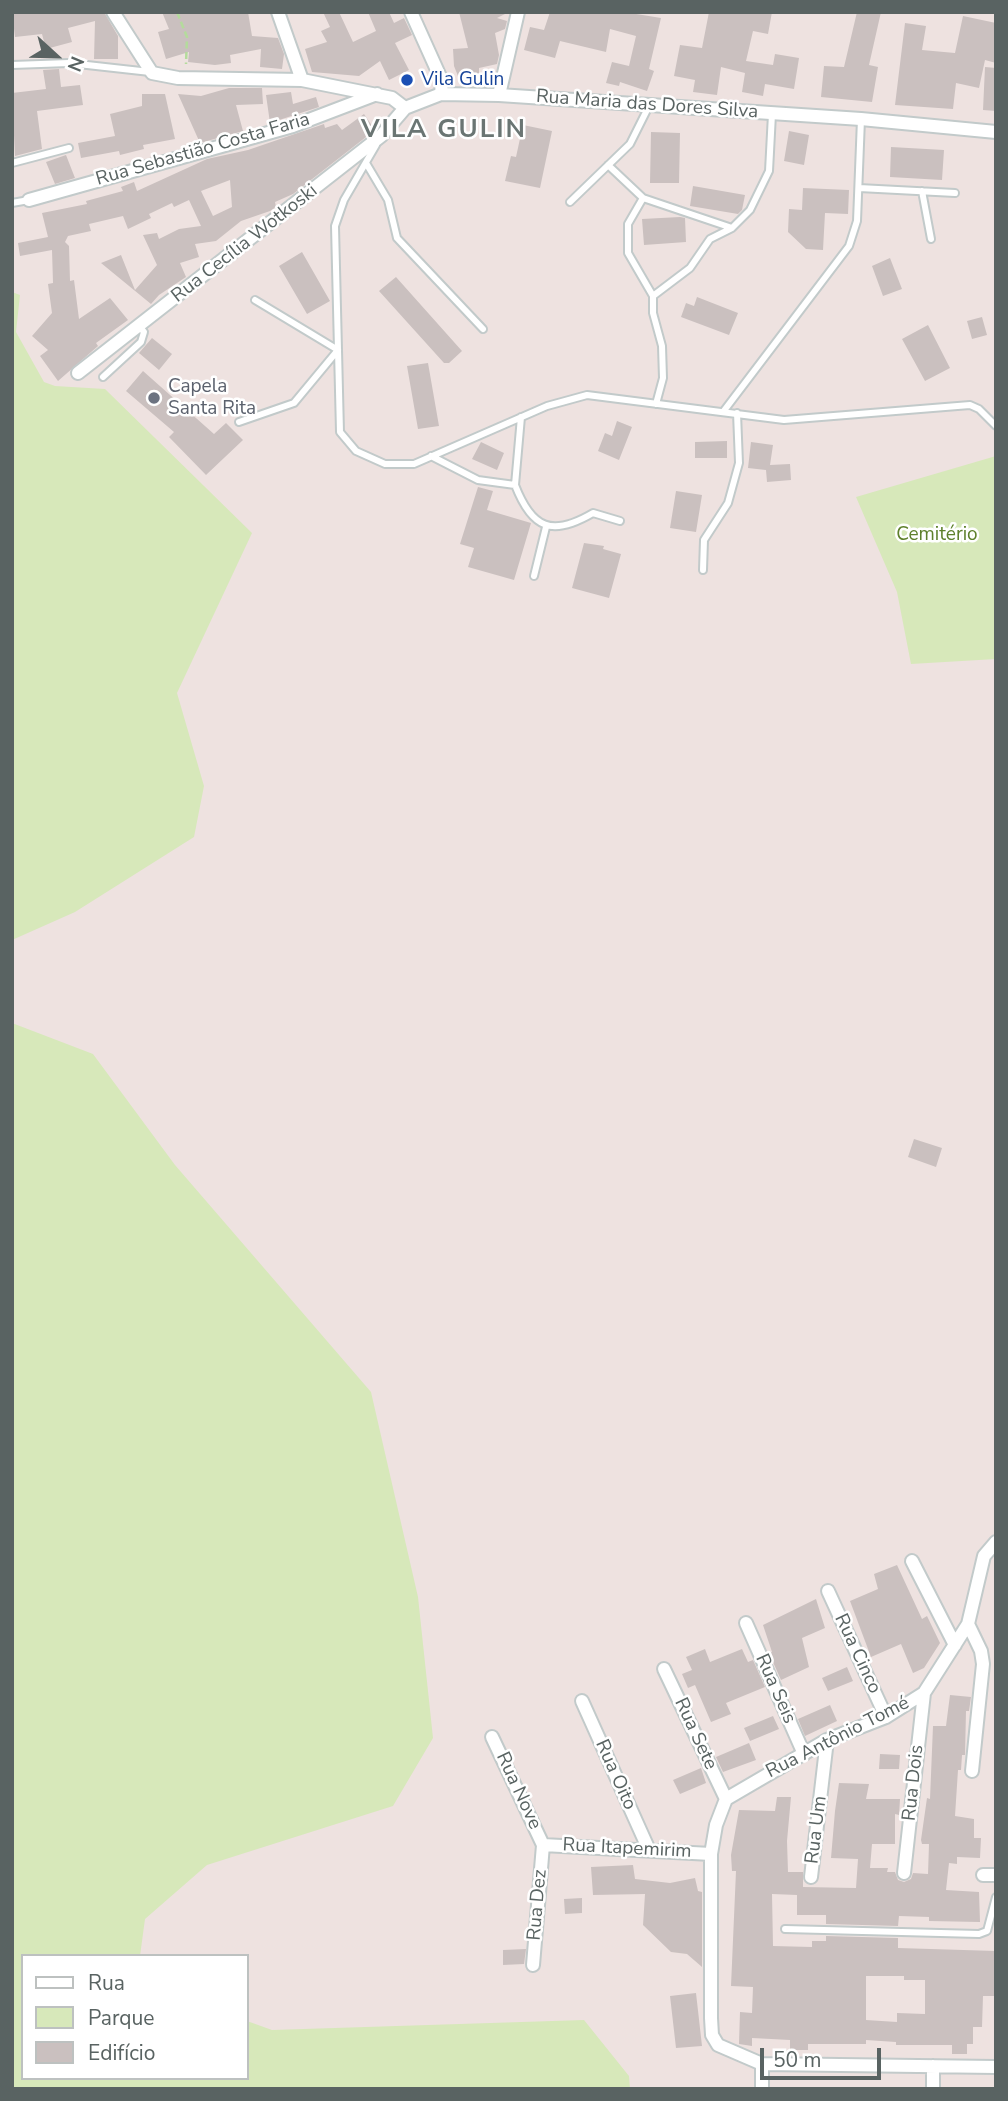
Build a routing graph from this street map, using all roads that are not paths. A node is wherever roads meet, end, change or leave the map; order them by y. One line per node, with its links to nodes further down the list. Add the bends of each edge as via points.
1 (113, 12): 6 (street)
2 (278, 12): 7 (street)
3 (411, 12): 9 (street, via 442,81)
4 (517, 12): 10 (street)
5 (12, 65): 6 (lane, via 69,63)
6 (152, 73): 7 (street)
7 (302, 80): 8 (street)
8 (376, 94): 12 (street); 25 (street, Rua Sebastião Costa Faria, via 293,126)
9 (440, 94): 10 (street, Rua Maria das Dores Silva); 12 (street, Rua Maria das Dores Silva)
10 (499, 95): 11 (street, Rua Maria das Dores Silva)
11 (649, 106): 13 (street, Rua Maria das Dores Silva); 20 (lane, via 629,144)
12 (405, 108): 16 (street, Rua Cecília Wotkoski)
13 (772, 114): 14 (street, Rua Maria das Dores Silva); 28 (lane, via 769,171 750,209)
14 (861, 119): 15 (street, Rua Maria das Dores Silva); 21 (lane)
15 (996, 132)
16 (381, 136): 19 (lane); 32 (street, Rua Cecília Wotkoski)
17 (69, 148): 18 (lane)
18 (12, 163)
19 (366, 163): 33 (lane, via 388,200 397,239); 34 (lane, via 335,226)
20 (608, 165): 24 (lane); 26 (lane)
21 (859, 188): 22 (lane); 38 (lane, via 857,221 849,246)
22 (922, 191): 23 (lane); 29 (lane)
23 (955, 192)
24 (643, 198): 28 (lane); 30 (lane, via 628,224 628,253)
25 (29, 200): 27 (lane)
26 (570, 202)
27 (12, 203)
28 (732, 228): 30 (lane, via 710,239 690,268)
29 (931, 239)
30 (653, 296): 37 (lane, via 663,377)
31 (255, 300): 34 (lane)
32 (139, 326): 35 (street, Rua Cecília Wotkoski); 36 (lane, via 144,332 141,342)
33 (483, 329)
34 (338, 350): 41 (lane, via 294,403); 43 (lane, via 340,432 356,451 385,464 414,464)
35 (78, 373)
36 (103, 377)
37 (656, 404): 38 (lane); 40 (lane, via 587,396 568,398)
38 (723, 412): 39 (lane)
39 (737, 413): 42 (lane, via 784,420 970,405); 47 (lane, via 739,463 728,503 704,540)
40 (521, 417): 43 (lane); 44 (lane)
41 (239, 422)
42 (996, 426)
43 (431, 456): 44 (lane, via 478,480)
44 (515, 485): 46 (lane, via 524,510)
45 (620, 521): 46 (lane, via 593,513 569,527)
46 (546, 527): 48 (lane)
47 (703, 570)
48 (534, 576)
49 (996, 1542): 53 (street, Rua Antônio Tomé, via 984,1556)
50 (912, 1561): 54 (street)
51 (828, 1591): 58 (street, Rua Cinco)
52 (746, 1623): 61 (street, Rua Seis)
53 (968, 1625): 54 (street, Rua Antônio Tomé); 62 (street, via 983,1664)
54 (956, 1645): 56 (street, Rua Antônio Tomé)
55 (664, 1669): 63 (street, Rua Sete)
56 (924, 1693): 58 (street, Rua Antônio Tomé); 67 (street, Rua Dois)
57 (582, 1701): 65 (street, Rua Oito)
58 (886, 1717): 60 (street, Rua Antônio Tomé)
59 (492, 1737): 64 (street, Rua Nove)
60 (827, 1740): 61 (street, Rua Antônio Tomé); 68 (street, Rua Um)
61 (804, 1754): 63 (street, Rua Antônio Tomé)
62 (972, 1771)
63 (726, 1799): 66 (street)
64 (543, 1845): 65 (street, Rua Itapemirim); 71 (street, Rua Dez)
65 (649, 1850): 66 (street, Rua Itapemirim)
66 (711, 1854): 72 (street, via 712,2035 730,2052)
67 (904, 1873)
68 (811, 1877)
69 (996, 1897): 70 (lane, via 991,1923 979,1934)
70 (785, 1929)
71 (533, 1965)
72 (762, 2064): 73 (street); 75 (street)
73 (933, 2066): 74 (street); 76 (street)
74 (996, 2067)
75 (762, 2089)
76 (933, 2089)

